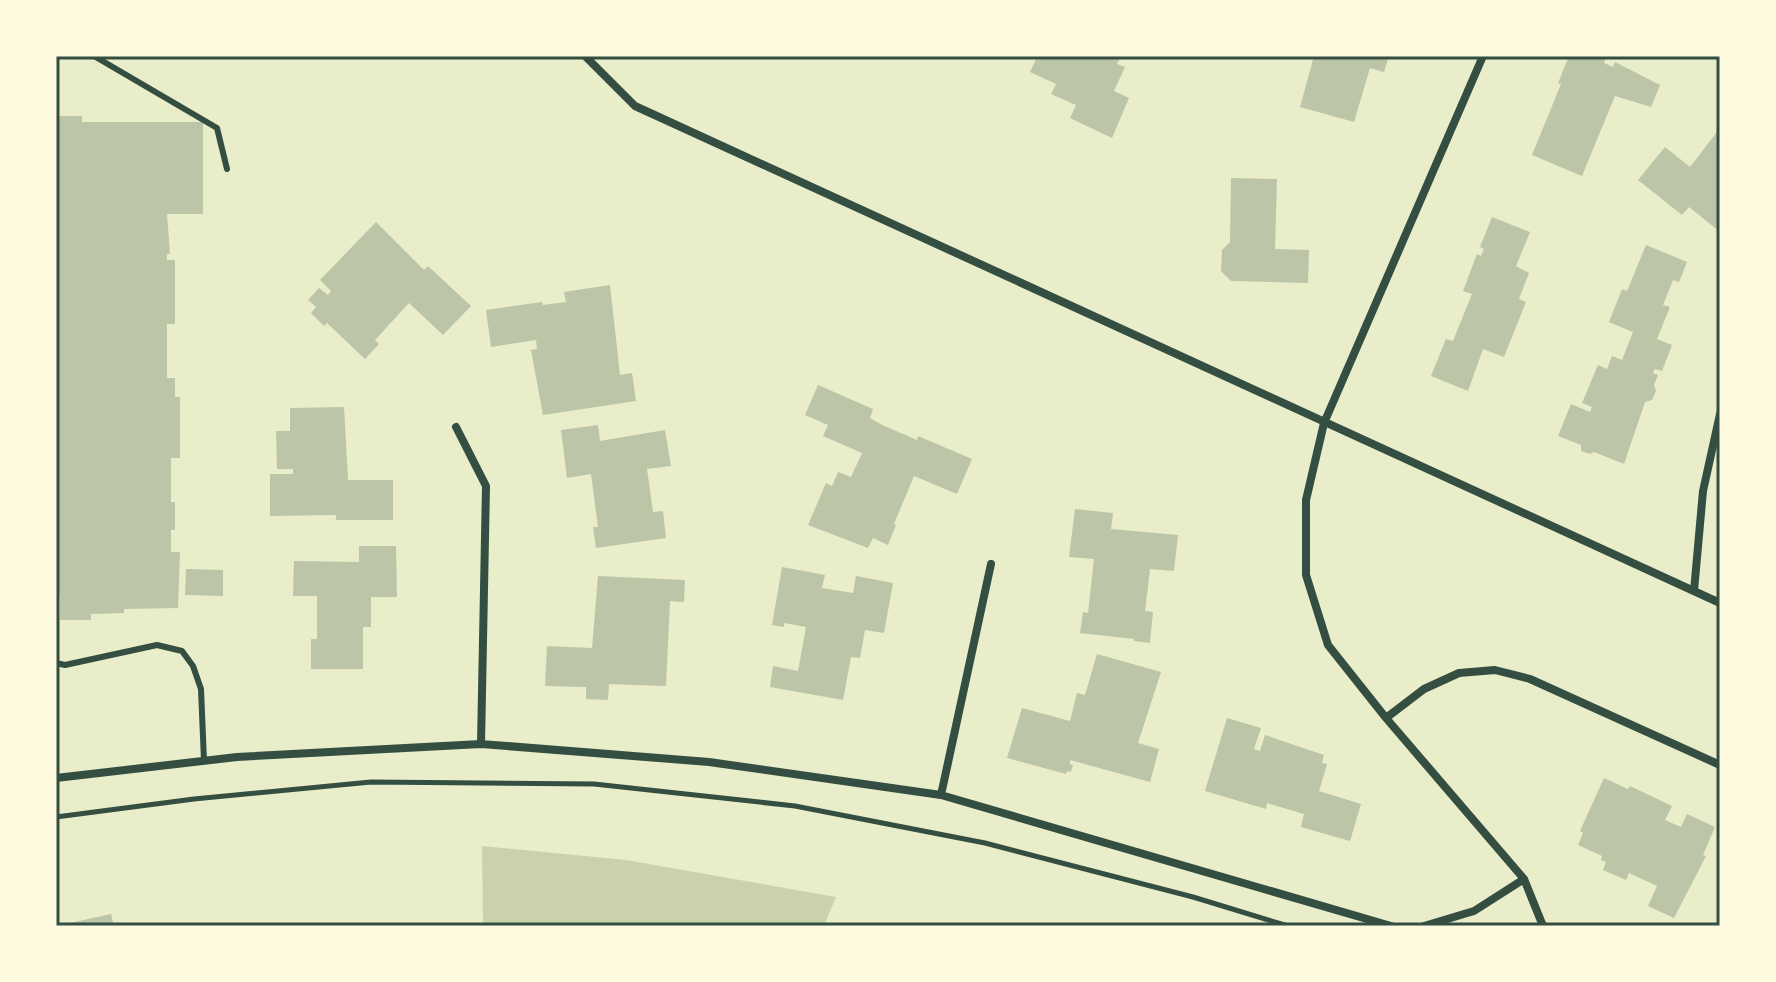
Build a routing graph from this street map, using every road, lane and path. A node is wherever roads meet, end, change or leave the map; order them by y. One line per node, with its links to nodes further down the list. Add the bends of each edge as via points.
1 (94, 56): 4 (lane, via 217,128)
2 (585, 56): 6 (street, via 635,106)
3 (1483, 56): 6 (street)
4 (227, 169)
5 (1720, 414): 9 (street, via 1703,491)
6 (1324, 423): 9 (street); 12 (street, via 1306,500 1306,575 1328,645)
7 (456, 427): 13 (street, via 486,486)
8 (991, 564): 17 (street)
9 (1694, 591): 10 (street)
10 (1720, 603)
11 (56, 663): 14 (lane, via 157,645 182,651 201,689)
12 (1386, 718): 15 (street, via 1424,689 1459,673 1495,670 1530,679); 19 (street)
13 (481, 744): 14 (street); 17 (street, via 709,762)
14 (204, 761): 16 (street)
15 (1720, 765)
16 (56, 778)
17 (941, 795): 21 (street)
18 (56, 817): 20 (path, via 371,782 594,784 795,806 985,843)
19 (1524, 879): 22 (street, via 1474,911); 23 (street)
20 (1288, 926)
21 (1391, 926)
22 (1424, 926)
23 (1543, 926)

